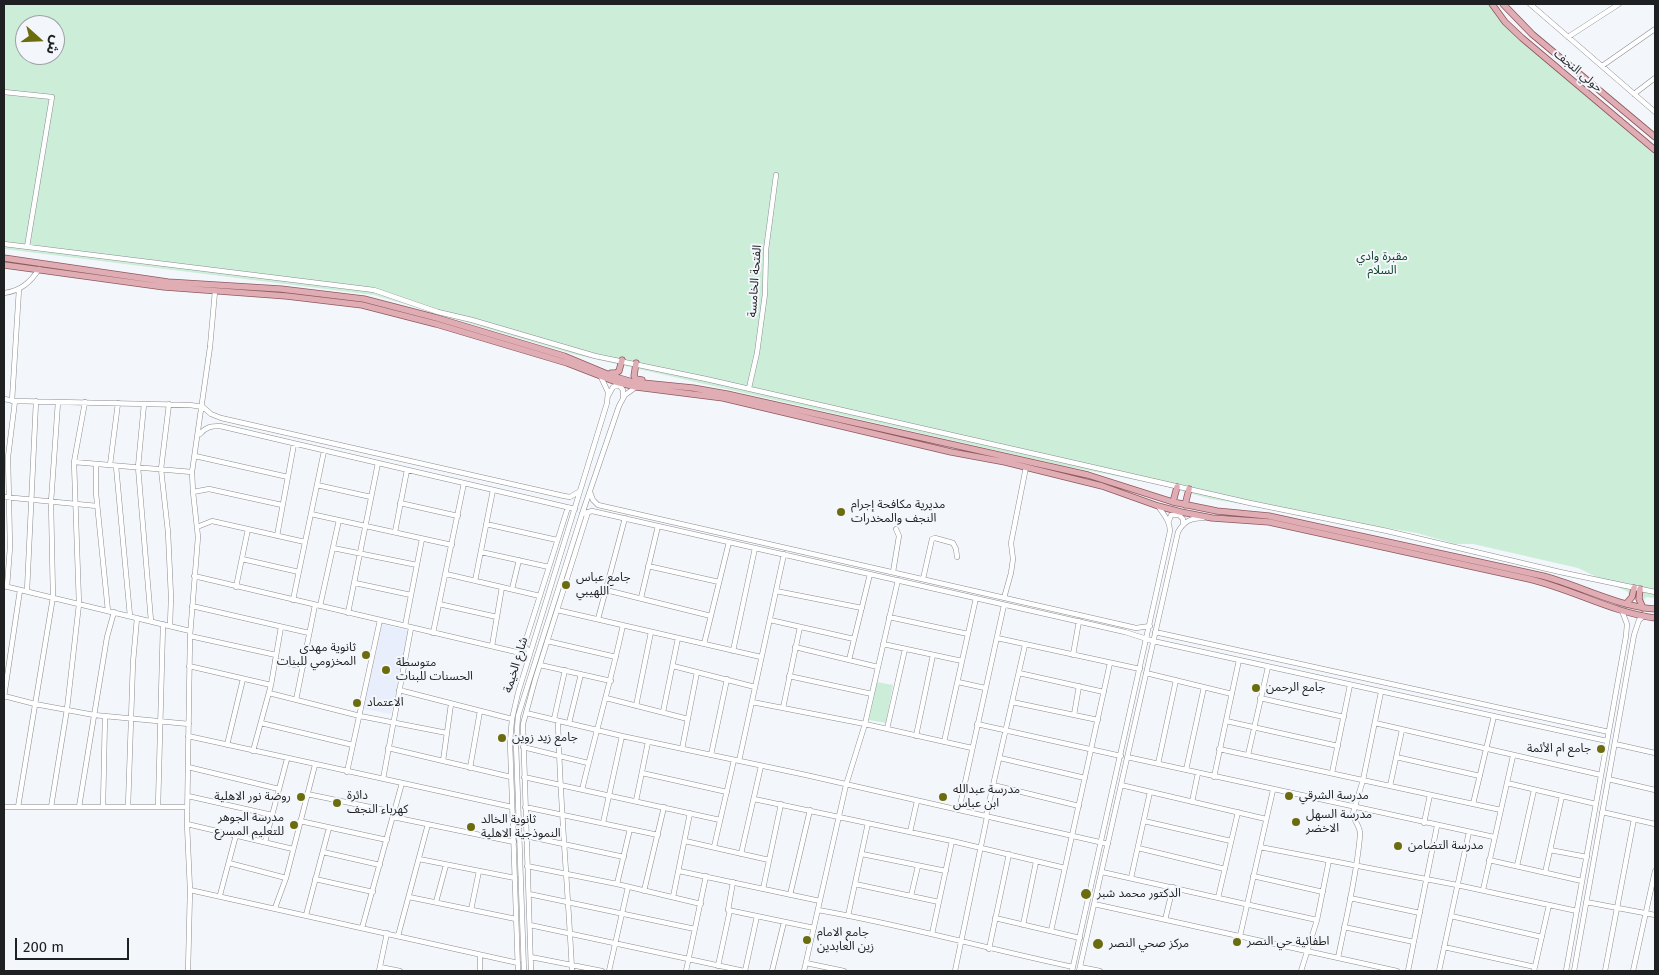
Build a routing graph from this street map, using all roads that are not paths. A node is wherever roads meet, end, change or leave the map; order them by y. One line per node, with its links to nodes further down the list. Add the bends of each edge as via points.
1 (1492, 4): 13 (main road, حولي النجف, via 1522,38)
2 (1503, 4): 12 (main road, حولي النجف, via 1532,34)
3 (1530, 4): 6 (street)
4 (1618, 4): 6 (street)
5 (1655, 29): 7 (street)
6 (1568, 37): 7 (street)
7 (1602, 66): 10 (street)
8 (1655, 78): 10 (street)
9 (4, 92): 16 (street, via 52,97)
10 (1634, 94): 11 (street)
11 (1655, 112)
12 (1655, 137)
13 (1655, 150)
14 (776, 175): 31 (street, الفتحة الخامسة, via 766,250 765,294)
15 (4, 244): 16 (street)
16 (27, 247): 26 (street, via 374,290 438,312 596,356)
17 (4, 258): 20 (main road)
18 (4, 265): 19 (main road)
19 (39, 269): 20 (main road); 22 (street, via 32,280)
20 (129, 280): 21 (main road)
21 (143, 281): 23 (main road); 25 (main road, via 281,289 364,299 437,318)
22 (19, 290): 24 (street); 35 (street)
23 (215, 291): 25 (main road, via 362,305); 42 (street)
24 (4, 293)
25 (541, 352): 28 (main road)
26 (622, 360): 27 (street); 28 (main road, via 617,373)
27 (636, 363): 29 (main road, via 634,378); 31 (street)
28 (602, 374): 29 (main road); 30 (main road); 32 (street)
29 (653, 384): 64 (main road, via 727,394 1007,457)
30 (636, 388): 33 (street); 57 (main road, via 723,398)
31 (749, 388): 67 (street)
32 (608, 396): 33 (street, via 612,387 619,386 623,390); 70 (street, شارع الخيمة)
33 (623, 398): 71 (street, شارع الخيمة)
34 (4, 400): 35 (street)
35 (14, 401): 36 (street); 76 (street)
36 (36, 401): 37 (street); 77 (street)
37 (58, 402): 38 (street); 78 (street)
38 (85, 402): 39 (street); 51 (street)
39 (118, 403): 40 (street); 54 (street)
40 (144, 404): 41 (street); 56 (street)
41 (168, 404): 42 (street); 59 (street)
42 (202, 407): 43 (street); 45 (street)
43 (221, 418): 44 (street); 48 (street)
44 (220, 426): 45 (street, via 211,426); 46 (street)
45 (199, 435): 49 (street)
46 (294, 444): 47 (street); 62 (street)
47 (324, 450): 52 (street); 65 (street)
48 (380, 455): 50 (street); 52 (street, via 383,460)
49 (195, 456): 61 (street); 62 (street)
50 (404, 460): 58 (street, via 399,463); 74 (street)
51 (74, 462): 53 (street); 82 (street)
52 (378, 463): 58 (street); 75 (street)
53 (96, 464): 54 (street); 86 (street)
54 (110, 465): 55 (street)
55 (116, 466): 56 (street); 175 (street)
56 (138, 467): 59 (street); 186 (street)
57 (1026, 467): 64 (main road); 158 (street, via 1011,543 1011,573)
58 (401, 468): 60 (street)
59 (161, 469): 61 (street); 192 (street, via 168,532)
60 (407, 470): 63 (street); 80 (street)
61 (192, 472): 72 (street)
62 (288, 477): 84 (street)
63 (464, 483): 69 (street); 93 (street)
64 (1109, 484): 66 (main road); 73 (main road)
65 (317, 485): 75 (street); 91 (street)
66 (1125, 486): 73 (main road); 79 (main road)
67 (1177, 486): 68 (street); 79 (main road)
68 (1189, 489): 85 (main road); 146 (street)
69 (493, 490): 83 (street); 99 (street)
70 (581, 490): 74 (street, via 570,497); 89 (street, شارع الخيمة)
71 (590, 491): 81 (street); 92 (street, شارع الخيمة)
72 (192, 492): 84 (street, via 209,489); 103 (street)
73 (1122, 493): 87 (main road)
74 (559, 495): 83 (street)
75 (371, 497): 101 (street)
76 (6, 498): 77 (street); 140 (street, via 10,547)
77 (31, 499): 78 (street); 149 (street)
78 (51, 502): 82 (street); 155 (street)
79 (1173, 502): 85 (main road)
80 (400, 503): 93 (street); 106 (street)
81 (596, 503): 90 (street); 122 (street)
82 (76, 504): 86 (street); 160 (street)
83 (557, 504): 88 (street)
84 (282, 505): 107 (street)
85 (1185, 505): 94 (main road)
86 (97, 506): 170 (street)
87 (1158, 506): 96 (main road); 98 (street)
88 (568, 507): 89 (street); 109 (street)
89 (575, 509): 131 (street, شارع الخيمة)
90 (590, 511): 92 (street); 95 (street); 169 (street)
91 (311, 514): 97 (street); 110 (street)
92 (582, 514): 176 (street, شارع الخيمة)
93 (458, 516): 112 (street)
94 (1232, 516): 96 (main road); 143 (main road, via 1247,516)
95 (625, 518): 102 (street); 148 (street)
96 (1212, 518): 100 (street, via 1192,519)
97 (339, 520): 101 (street); 113 (street)
98 (1168, 522): 100 (street, via 1177,514 1183,519); 195 (street, via 1170,531)
99 (486, 524): 109 (street); 115 (street)
100 (1183, 525): 200 (street, via 1178,532)
101 (366, 526): 106 (street); 116 (street)
102 (658, 526): 111 (street); 123 (street)
103 (197, 527): 104 (street, via 212,520); 133 (street)
104 (248, 529): 107 (street); 119 (street)
105 (896, 529): 129 (street, via 900,536)
106 (395, 532): 108 (street)
107 (277, 536): 110 (street)
108 (422, 539): 112 (street); 121 (street)
109 (557, 540): 124 (street)
110 (305, 542): 127 (street)
111 (729, 542): 114 (street); 138 (street)
112 (452, 545): 130 (street)
113 (333, 548): 116 (street); 165 (street)
114 (755, 548): 117 (street); 218 (street)
115 (481, 552): 120 (street); 137 (street)
116 (361, 553): 121 (street); 139 (street)
117 (784, 554): 126 (street); 150 (street)
118 (956, 557): 135 (street, via 953,543 932,539)
119 (242, 559): 127 (street); 141 (street)
120 (519, 560): 124 (street); 144 (street)
121 (417, 565): 152 (street)
122 (860, 565): 125 (street); 126 (street)
123 (648, 566): 138 (street); 156 (street)
124 (549, 567): 128 (street)
125 (880, 569): 129 (street); 134 (street)
126 (859, 571): 132 (street)
127 (299, 572): 159 (street)
128 (547, 572): 131 (street); 153 (street)
129 (893, 572): 135 (street)
130 (446, 574): 137 (street); 161 (street)
131 (555, 574): 174 (street, شارع الخيمة)
132 (870, 574): 134 (street); 166 (street)
133 (194, 576): 141 (street); 164 (street)
134 (878, 576): 136 (street)
135 (923, 579): 158 (street)
136 (898, 580): 157 (street); 180 (street)
137 (475, 581): 142 (street)
138 (719, 582): 177 (street)
139 (354, 584): 152 (street); 173 (street)
140 (6, 586): 147 (street)
141 (236, 586): 159 (street)
142 (502, 587): 144 (street); 179 (street)
143 (1569, 588): 145 (main road); 154 (main road)
144 (512, 589): 153 (street)
145 (1584, 589): 154 (main road); 162 (main road)
146 (1637, 589): 151 (street); 162 (main road); 167 (main road)
147 (20, 590): 149 (street); 265 (street)
148 (606, 590): 156 (street); 183 (street)
149 (27, 591): 155 (street)
150 (776, 591): 166 (street); 185 (street)
151 (1655, 592)
152 (411, 595): 193 (street)
153 (540, 596): 219 (street, via 524,644)
154 (1582, 596): 171 (main road)
155 (53, 598): 160 (street); 272 (street)
156 (641, 598): 177 (street)
157 (976, 598): 163 (street); 203 (street)
158 (1004, 598): 195 (street, via 1136,628)
159 (293, 600): 165 (street)
160 (79, 604): 170 (street); 276 (street)
161 (439, 604): 179 (street); 198 (street)
162 (1626, 604): 167 (main road)
163 (1004, 605): 187 (street); 205 (street)
164 (192, 606): 196 (street); 201 (street)
165 (318, 606): 173 (street); 202 (street)
166 (862, 608): 206 (street)
167 (1643, 608): 168 (main road)
168 (1655, 609)
169 (557, 610): 183 (street); 209 (street)
170 (108, 611): 172 (street)
171 (1622, 611): 178 (main road); 188 (street)
172 (114, 612): 175 (street); 280 (street)
173 (348, 613): 184 (street)
174 (542, 615): 176 (street, via 544,619); 208 (street, شارع الخيمة)
175 (130, 616): 181 (street)
176 (549, 616): 215 (street, شارع الخيمة)
177 (711, 616): 211 (street)
178 (1644, 616): 182 (main road); 190 (street)
179 (497, 617): 214 (street)
180 (890, 617): 203 (street); 212 (street)
181 (137, 618): 186 (street); 286 (street)
182 (1655, 618)
183 (598, 619): 191 (street)
184 (380, 620): 193 (street); 283 (street)
185 (770, 620): 194 (street); 224 (street)
186 (151, 621): 189 (street)
187 (1079, 621): 207 (street); 221 (street)
188 (1626, 622): 190 (street, via 1632,615 1638,618); 307 (street)
189 (162, 624): 192 (street); 292 (street)
190 (1638, 624): 315 (street)
191 (623, 625): 199 (street); 222 (street)
192 (170, 626): 201 (street)
193 (405, 626): 197 (street)
194 (800, 626): 206 (street); 216 (street)
195 (1150, 626): 207 (street)
196 (281, 627): 202 (street); 223 (street)
197 (411, 628): 198 (street); 258 (street)
198 (433, 632): 214 (street)
199 (651, 632): 204 (street); 274 (street)
200 (1155, 632): 210 (street); 241 (street)
201 (190, 633): 223 (street); 230 (street)
202 (309, 633): 231 (street)
203 (968, 634): 227 (street)
204 (678, 638): 211 (street); 232 (street)
205 (997, 638): 213 (street); 257 (street)
206 (854, 639): 225 (street)
207 (1147, 640): 210 (street); 236 (street)
208 (534, 641): 215 (street, via 538,640); 219 (street, شارع الخيمة)
209 (547, 641): 222 (street); 229 (street)
210 (1153, 641): 226 (street); 239 (street)
211 (704, 644): 218 (street)
212 (883, 644): 217 (street); 233 (street)
213 (1025, 645): 221 (street); 238 (street)
214 (492, 646): 219 (street)
215 (540, 646): 245 (street, شارع الخيمة)
216 (795, 647): 225 (street); 242 (street)
217 (905, 648): 220 (street); 302 (street)
218 (733, 651): 224 (street)
219 (530, 654): 287 (street, شارع الخيمة)
220 (933, 655): 227 (street); 311 (street)
221 (1073, 655): 228 (street)
222 (616, 657): 248 (street)
223 (276, 658): 231 (street); 251 (street)
224 (762, 658): 254 (street)
225 (849, 660): 233 (street)
226 (1238, 660): 234 (street); 263 (street)
227 (962, 661): 249 (street)
228 (1110, 663): 236 (street); 259 (street)
229 (540, 665): 235 (street); 245 (street)
230 (189, 666): 243 (street); 297 (street)
231 (303, 666): 269 (street)
232 (673, 666): 237 (street); 278 (street)
233 (878, 667): 262 (street)
234 (1268, 667): 250 (street); 268 (street)
235 (565, 670): 240 (street); 289 (street)
236 (1140, 670): 264 (street)
237 (698, 672): 246 (street); 288 (street)
238 (1019, 673): 253 (street); 271 (street)
239 (1146, 673): 247 (street); 266 (street)
240 (581, 674): 248 (street); 296 (street)
241 (1346, 674): 244 (street); 250 (street)
242 (789, 676): 262 (street); 275 (street)
243 (243, 678): 251 (street); 316 (street)
244 (1361, 678): 256 (street); 294 (street)
245 (532, 679): 279 (street); 506 (street, شارع الخيمة, via 518,716 516,742)
246 (727, 679): 254 (street); 328 (street)
247 (1176, 680): 255 (street); 340 (street)
248 (611, 681): 267 (street)
249 (958, 682): 257 (street); 314 (street)
250 (1344, 683): 252 (street)
251 (271, 685): 261 (street)
252 (1350, 685): 256 (street); 285 (street)
253 (1079, 686): 259 (street); 281 (street)
254 (755, 687): 270 (street)
255 (1204, 687): 263 (street); 345 (street)
256 (1359, 687): 260 (street)
257 (986, 688): 299 (street)
258 (400, 690): 273 (street); 293 (street)
259 (1104, 692): 290 (street)
260 (1381, 692): 284 (street); 300 (street)
261 (269, 693): 269 (street); 295 (street)
262 (872, 694): 298 (street)
263 (1232, 694): 291 (street)
264 (1134, 695): 266 (street); 331 (street)
265 (4, 696): 272 (street)
266 (1140, 696): 333 (street)
267 (606, 698): 274 (street); 303 (street)
268 (1260, 698): 285 (street); 301 (street)
269 (296, 700): 283 (street)
270 (752, 702): 275 (street); 337 (street)
271 (1012, 702): 281 (street); 304 (street)
272 (35, 704): 276 (street); 388 (street)
273 (451, 704): 277 (street); 308 (street)
274 (636, 706): 278 (street)
275 (783, 708): 298 (street)
276 (67, 709): 280 (street); 389 (street)
277 (480, 711): 287 (street); 344 (street)
278 (663, 712): 288 (street)
279 (526, 713): 289 (street); 319 (street)
280 (94, 715): 282 (street); 390 (street)
281 (1074, 715): 290 (street)
282 (105, 716): 286 (street); 391 (street)
283 (360, 716): 293 (street); 317 (street)
284 (1494, 716): 306 (street); 325 (street)
285 (1344, 717): 318 (street)
286 (131, 719): 292 (street); 392 (street)
287 (512, 719): 352 (street, شارع الخيمة)
288 (688, 719): 322 (street)
289 (556, 720): 296 (street); 330 (street)
290 (1098, 720): 323 (street)
291 (1226, 721): 301 (street); 324 (street)
292 (160, 722): 297 (street); 393 (street)
293 (394, 722): 308 (street); 320 (street)
294 (1562, 722): 306 (street); 307 (street)
295 (261, 723): 317 (street); 326 (street)
296 (569, 723): 303 (street)
297 (189, 724): 309 (street)
298 (865, 724): 302 (street); 362 (street)
299 (977, 724): 304 (street); 321 (street)
300 (1374, 724): 305 (street); 358 (street)
301 (1255, 728): 318 (street); 329 (street)
302 (887, 729): 311 (street)
303 (596, 730): 310 (street); 339 (street)
304 (1006, 730): 323 (street); 335 (street)
305 (1402, 730): 325 (street); 334 (street)
306 (1560, 731): 312 (street)
307 (1608, 732): 312 (street)
308 (447, 733): 338 (street)
309 (188, 736): 316 (street); 343 (street)
310 (622, 736): 313 (street); 376 (street)
311 (916, 736): 314 (street)
312 (1607, 741): 351 (street)
313 (648, 742): 322 (street); 347 (street)
314 (944, 742): 321 (street)
315 (1615, 744): 327 (street); 357 (street)
316 (227, 745): 326 (street)
317 (353, 745): 346 (street)
318 (1338, 746): 349 (street)
319 (523, 747): 330 (street); 353 (street)
320 (388, 748): 338 (street); 356 (street)
321 (972, 748): 399 (street)
322 (682, 749): 328 (street)
323 (1092, 749): 331 (street); 355 (street)
324 (1219, 749): 329 (street); 354 (street)
325 (1487, 749): 332 (street); 350 (street)
326 (253, 751): 336 (street)
327 (1655, 753)
328 (711, 755): 337 (street)
329 (1248, 755): 349 (street)
330 (559, 756): 339 (street); 361 (street)
331 (1121, 756): 429 (street)
332 (1513, 756): 351 (street); 360 (street)
333 (1127, 757): 340 (street); 364 (street)
334 (1396, 757): 350 (street); 365 (street)
335 (1000, 758): 355 (street); 363 (street)
336 (287, 759): 341 (street); 366 (street)
337 (736, 760): 342 (street); 371 (street)
338 (443, 761): 344 (street)
339 (588, 763): 367 (street)
340 (1158, 764): 345 (street)
341 (315, 765): 346 (street); 373 (street)
342 (761, 766): 362 (street); 378 (street)
343 (188, 767): 366 (street); 375 (street)
344 (470, 768): 352 (street)
345 (1186, 770): 348 (street)
346 (347, 772): 356 (street)
347 (642, 773): 371 (street); 380 (street)
348 (1198, 773): 354 (street); 381 (street)
349 (1332, 773): 358 (street)
350 (1480, 776): 383 (street)
351 (1601, 776): 384 (street)
352 (511, 777): 397 (street, شارع الخيمة)
353 (524, 777): 361 (street); 395 (street)
354 (1214, 777): 368 (street)
355 (1085, 778): 385 (street)
356 (383, 779): 359 (street)
357 (1608, 779): 370 (street); 402 (street)
358 (1363, 780): 365 (street); 386 (street)
359 (402, 784): 397 (street); 404 (street)
360 (1507, 784): 369 (street); 400 (street)
361 (560, 785): 367 (street); 405 (street)
362 (846, 785): 379 (street); 408 (street)
363 (993, 785): 385 (street); 407 (street)
364 (1121, 785): 372 (street); 431 (street)
365 (1390, 786): 374 (street)
366 (279, 789): 406 (street)
367 (582, 790): 376 (street)
368 (1273, 790): 386 (street); 409 (street)
369 (1534, 790): 377 (street); 470 (street)
370 (1655, 790)
371 (727, 792): 411 (street)
372 (1150, 792): 381 (street); 413 (street)
373 (308, 794): 404 (street); 412 (street)
374 (1430, 795): 383 (street); 416 (street)
375 (188, 796): 394 (street); 406 (street)
376 (609, 796): 380 (street); 414 (street)
377 (1562, 796): 384 (street); 448 (street)
378 (754, 799): 382 (street); 451 (street)
379 (917, 800): 399 (street); 423 (street)
380 (636, 801): 396 (street)
381 (1192, 802): 401 (street)
382 (781, 804): 398 (street); 458 (street)
383 (1473, 804): 400 (street)
384 (1596, 804): 441 (street)
385 (1079, 806): 428 (street)
386 (1355, 806): 416 (street); 466 (street, via 1353,818 1360,830)
387 (4, 807): 388 (street)
388 (18, 807): 389 (street)
389 (51, 807): 390 (street)
390 (79, 807): 391 (street)
391 (103, 807): 392 (street)
392 (128, 807): 393 (street)
393 (158, 807): 394 (street)
394 (187, 807): 417 (street)
395 (525, 807): 405 (street); 427 (street)
396 (664, 807): 403 (street); 426 (street)
397 (512, 808): 437 (street, شارع الخيمة)
398 (810, 810): 408 (street); 503 (street)
399 (959, 810): 407 (street)
400 (1501, 810): 430 (street)
401 (1238, 812): 409 (street); 435 (street)
402 (1602, 812): 410 (street); 442 (street)
403 (690, 813): 411 (street); 433 (street)
404 (394, 814): 418 (street); 432 (street)
405 (562, 814): 414 (street); 439 (street)
406 (272, 815): 436 (street)
407 (986, 816): 428 (street); 445 (street)
408 (839, 817): 415 (street); 510 (street)
409 (1266, 819): 444 (street)
410 (1634, 819): 419 (street); 520 (street)
411 (720, 820): 443 (street)
412 (300, 821): 421 (street); 447 (street)
413 (1144, 821): 435 (street); 446 (street)
414 (603, 823): 422 (street)
415 (868, 823): 423 (street); 452 (street)
416 (1424, 823): 420 (street)
417 (187, 824): 425 (street); 496 (street)
418 (428, 824): 437 (street); 457 (street)
419 (1655, 824)
420 (1437, 826): 424 (street); 486 (street)
421 (329, 828): 432 (street); 449 (street)
422 (630, 828): 426 (street); 455 (street)
423 (910, 832): 434 (street)
424 (1469, 832): 430 (street); 491 (street)
425 (236, 835): 436 (street); 462 (street)
426 (658, 835): 498 (street)
427 (526, 836): 439 (street); 468 (street)
428 (1072, 836): 438 (street); 471 (street)
429 (1103, 836): 431 (street); 438 (street)
430 (1494, 837): 460 (street)
431 (1109, 838): 440 (street)
432 (387, 840): 464 (street)
433 (685, 841): 443 (street); 474 (street)
434 (952, 841): 445 (street); 476 (street)
435 (1231, 841): 472 (street)
436 (265, 842): 447 (street)
437 (514, 842): 483 (street, شارع الخيمة)
438 (1101, 843): 440 (street); 450 (street)
439 (564, 844): 455 (street); 479 (street)
440 (1108, 844): 454 (street)
441 (1589, 844): 442 (street); 456 (street)
442 (1596, 846): 467 (street)
443 (714, 847): 451 (street)
444 (1260, 847): 459 (street); 481 (street)
445 (980, 848): 453 (street); 553 (street)
446 (1138, 848): 472 (street); 484 (street)
447 (293, 849): 482 (street)
448 (1550, 850): 456 (street); 478 (street)
449 (323, 852): 464 (street); 485 (street)
450 (1099, 853): 454 (street, via 1103,851); 551 (street)
451 (741, 854): 458 (street)
452 (862, 854): 469 (street); 490 (street)
453 (1008, 854): 461 (street); 534 (street)
454 (1106, 854): 477 (street)
455 (624, 857): 489 (street)
456 (1586, 857): 463 (street)
457 (419, 859): 465 (street); 505 (street)
458 (769, 860): 495 (street)
459 (1329, 860): 466 (street); 500 (street)
460 (1489, 860): 470 (street); 497 (street)
461 (1036, 862): 471 (street); 540 (street)
462 (229, 863): 482 (street); 502 (street)
463 (1585, 864): 467 (street, via 1590,862); 487 (street)
464 (380, 865): 499 (street)
465 (446, 865): 473 (street); 511 (street)
466 (1356, 865): 486 (street); 509 (street)
467 (1593, 865): 513 (street)
468 (527, 866): 479 (street); 501 (street)
469 (918, 866): 476 (street); 504 (street)
470 (1516, 866): 478 (street)
471 (1065, 868): 545 (street)
472 (1225, 869): 508 (street)
473 (479, 871): 483 (street); 521 (street)
474 (679, 871): 480 (street); 507 (street)
475 (1655, 871): 527 (street)
476 (946, 872): 512 (street)
477 (1102, 872): 484 (street); 516 (street)
478 (1545, 873): 487 (street)
479 (566, 874): 489 (street); 514 (street)
480 (706, 876): 488 (street); 515 (street)
481 (1253, 876): 500 (street); 517 (street)
482 (286, 878): 519 (street)
483 (515, 878): 492 (street, شارع الخيمة)
484 (1131, 878): 494 (street)
485 (316, 879): 499 (street); 528 (street)
486 (1426, 879): 491 (street); 525 (street)
487 (1582, 881): 524 (street)
488 (734, 882): 495 (street); 522 (street)
489 (617, 884): 493 (street)
490 (855, 884): 504 (street); 531 (street)
491 (1457, 885): 497 (street); 532 (street)
492 (515, 886): 506 (street, via 517,898); 533 (street, شارع الخيمة)
493 (628, 886): 498 (street); 526 (street)
494 (1173, 887): 508 (street); 535 (street)
495 (763, 889): 503 (street)
496 (190, 890): 502 (street); 573 (street)
497 (1483, 890): 518 (street)
498 (644, 891): 507 (street)
499 (373, 892): 542 (street)
500 (1323, 892): 536 (street)
501 (529, 894): 514 (street); 539 (street)
502 (220, 895): 519 (street)
503 (790, 895): 510 (street)
504 (911, 896): 512 (street)
505 (409, 897): 511 (street); 549 (street)
506 (522, 897): 538 (street, شارع الخيمة)
507 (672, 897): 515 (street)
508 (1218, 898): 517 (street)
509 (1350, 898): 525 (street); 541 (street)
510 (820, 900): 523 (street)
511 (436, 902): 521 (street)
512 (939, 902): 548 (street)
513 (1586, 902): 520 (street); 592 (street)
514 (569, 904): 526 (street); 547 (street)
515 (701, 904): 544 (street)
516 (1094, 904): 535 (street); 571 (street)
517 (1247, 905): 536 (street); 550 (street)
518 (1549, 905): 524 (street); 552 (street)
519 (276, 908): 528 (street)
520 (1617, 908): 527 (street); 593 (street)
521 (471, 910): 533 (street)
522 (730, 910): 530 (street); 566 (street)
523 (818, 910): 531 (street); 543 (street)
524 (1577, 911): 591 (street)
525 (1420, 913): 554 (street)
526 (622, 914): 544 (street); 555 (street)
527 (1646, 914): 529 (street); 594 (street)
528 (306, 915): 542 (street)
529 (1655, 915)
530 (757, 916): 537 (street); 581 (street)
531 (848, 916): 548 (street)
532 (1451, 916): 552 (street); 556 (street)
533 (516, 917): 538 (street, via 520,914); 563 (street, شارع الخيمة)
534 (995, 918): 540 (street); 557 (street)
535 (1166, 920): 550 (street)
536 (1317, 920): 558 (street)
537 (784, 922): 543 (street); 582 (street)
538 (522, 924): 568 (street, شارع الخيمة)
539 (530, 925): 547 (street); 560 (street)
540 (1023, 925): 545 (street)
541 (1344, 927): 554 (street); 561 (street)
542 (362, 928): 546 (street)
543 (814, 928): 564 (street)
544 (695, 929): 562 (street)
545 (1051, 931): 551 (street)
546 (387, 933): 549 (street); 567 (street)
547 (570, 933): 555 (street); 565 (street)
548 (932, 934): 553 (street)
549 (398, 936): 559 (street)
550 (1240, 936): 558 (street)
551 (1080, 938): 570 (street)
552 (1542, 938): 572 (street)
553 (961, 941): 557 (street); 585 (street)
554 (1414, 942): 589 (street)
555 (616, 943): 562 (street); 579 (street)
556 (1444, 947): 572 (street); 590 (street)
557 (989, 949): 570 (street)
558 (1307, 951): 561 (street); 587 (street)
559 (480, 955): 563 (street); 575 (street)
560 (531, 957): 565 (street); 569 (street)
561 (1338, 958): 588 (street)
562 (688, 959): 566 (street); 580 (street)
563 (518, 963): 576 (street, شارع الخيمة)
564 (806, 963): 583 (street); 584 (street)
565 (572, 965): 577 (street); 578 (street)
566 (718, 966): 581 (street)
567 (379, 969): 574 (street)
568 (524, 969): 569 (street)
569 (531, 969)
570 (1073, 969)
571 (1080, 969): 586 (street)
572 (1535, 969)
573 (188, 971)
574 (400, 971)
575 (480, 971)
576 (518, 971)
577 (572, 971)
578 (602, 971)
579 (609, 971)
580 (686, 971)
581 (744, 971)
582 (772, 971)
583 (804, 971)
584 (844, 971)
585 (955, 971)
586 (1100, 971)
587 (1301, 971)
588 (1394, 971)
589 (1408, 971)
590 (1439, 971)
591 (1566, 971)
592 (1574, 971)
593 (1605, 971)
594 (1633, 971)

